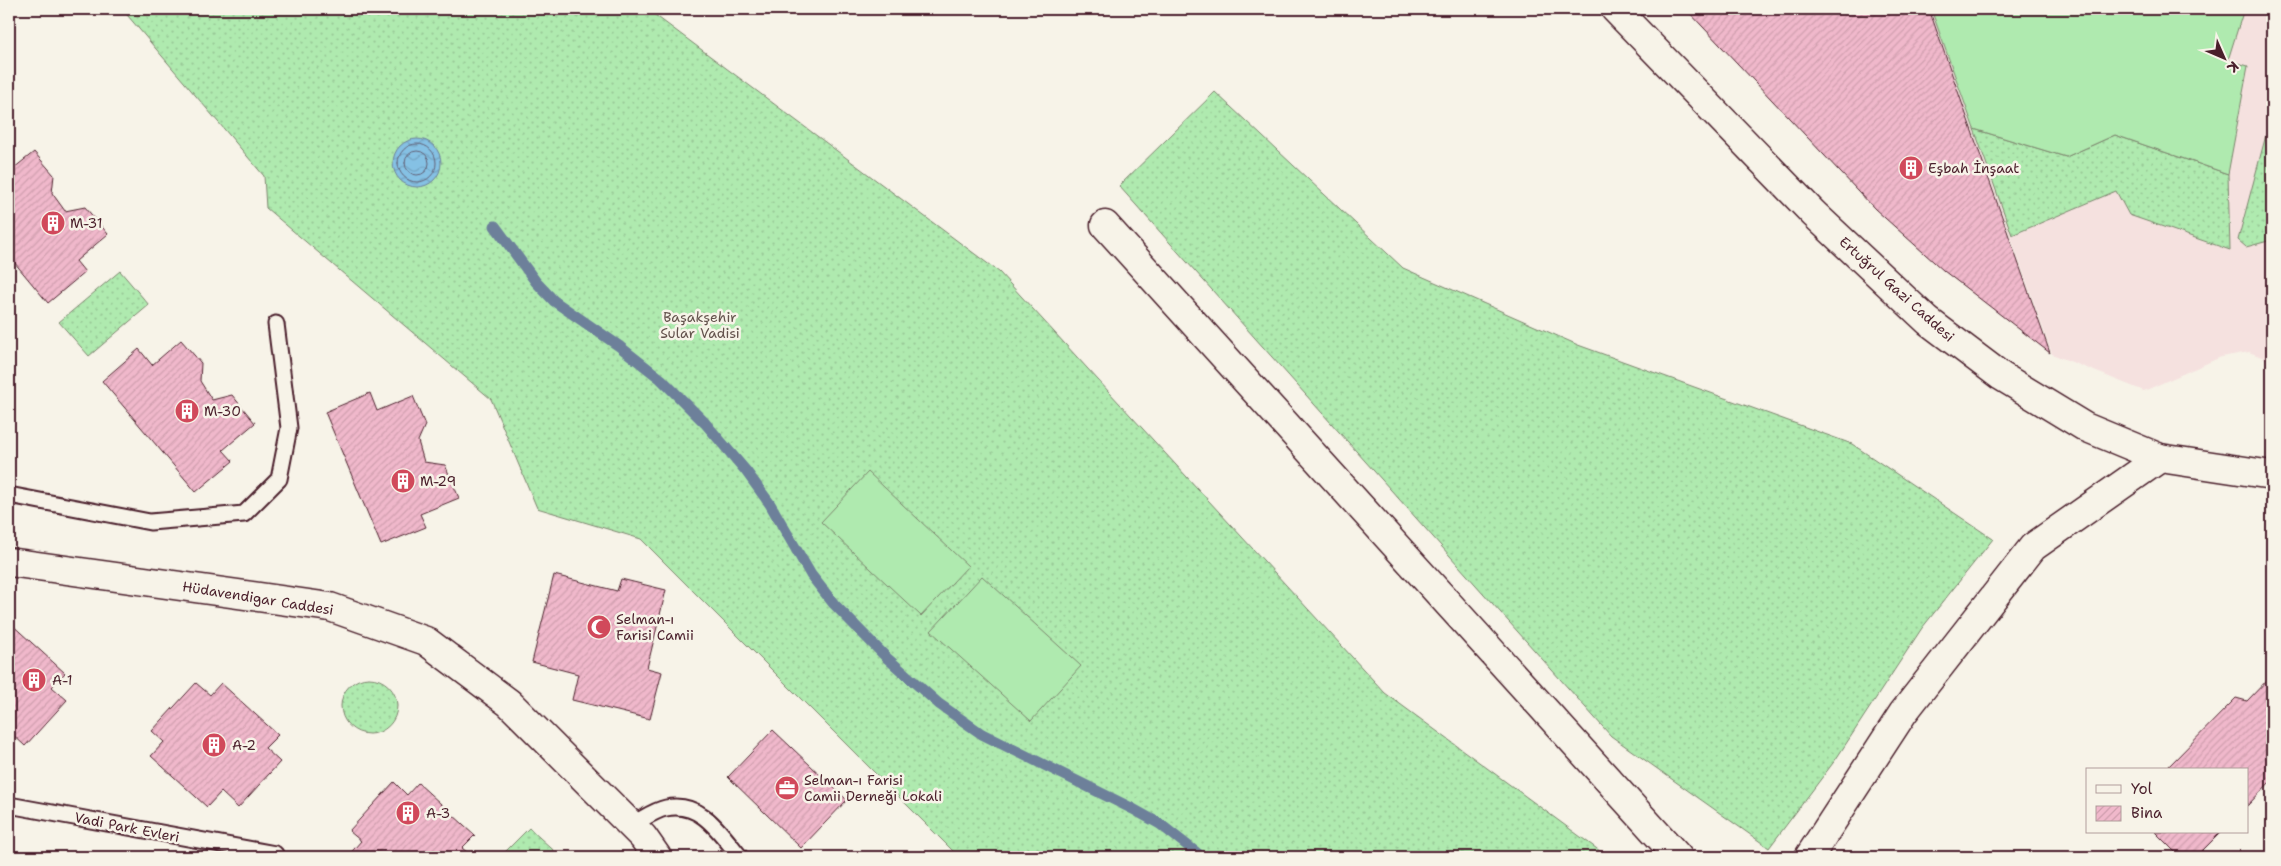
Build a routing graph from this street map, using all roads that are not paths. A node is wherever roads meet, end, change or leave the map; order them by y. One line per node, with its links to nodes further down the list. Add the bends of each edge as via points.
1 (1615, 9): 4 (street, Ertuğrul Gazi Caddesi, via 1814,214 1928,321 2001,376 2085,427)
2 (1105, 225): 13 (street)
3 (276, 324): 6 (lane, via 289,428 279,480 244,514 150,522)
4 (2160, 458): 5 (street, Ertuğrul Gazi Caddesi); 14 (street, via 2033,547 1903,712)
5 (2272, 475)
6 (9, 495)
7 (9, 562): 9 (street, Hüdavendigar Caddesi, via 330,607 426,641 509,703)
8 (9, 805): 10 (lane, Vadi Park Evleri)
9 (631, 825): 11 (street, Hüdavendigar Caddesi); 12 (lane, via 666,808 693,809 714,825)
10 (275, 854)
11 (657, 857)
12 (740, 857)
13 (1678, 857)
14 (1808, 857)

